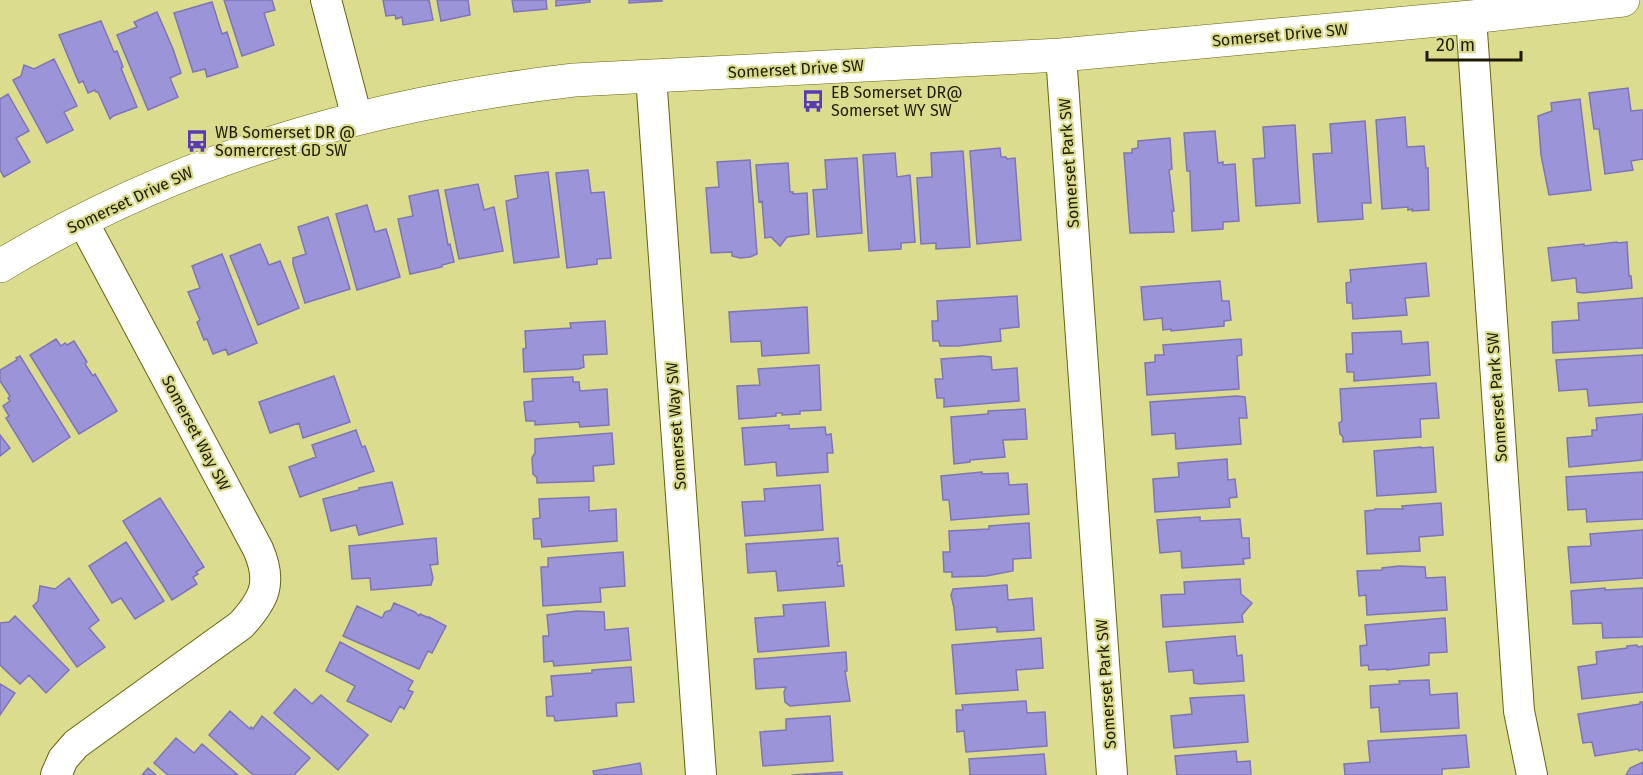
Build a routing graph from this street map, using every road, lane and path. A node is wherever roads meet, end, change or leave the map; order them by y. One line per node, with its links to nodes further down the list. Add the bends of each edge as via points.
1 (326, 0): 6 (street)
2 (1623, 0): 3 (street, Somerset Drive SW)
3 (1471, 17): 4 (street, Somerset Drive SW); 12 (street, Somerset Park SW, via 1519,711)
4 (1061, 55): 5 (street, Somerset Drive SW); 11 (street, Somerset Park SW)
5 (651, 76): 6 (street, Somerset Drive SW, via 505,88); 10 (street, Somerset Way SW)
6 (357, 118): 7 (street, Somerset Drive SW, via 230,156)
7 (82, 220): 8 (street, Somerset Drive SW); 9 (street, Somerset Way SW, via 258,549 265,564 265,590 258,607 241,626 76,744)
8 (0, 266)
9 (56, 775)
10 (701, 775)
11 (1112, 775)
12 (1532, 775)

